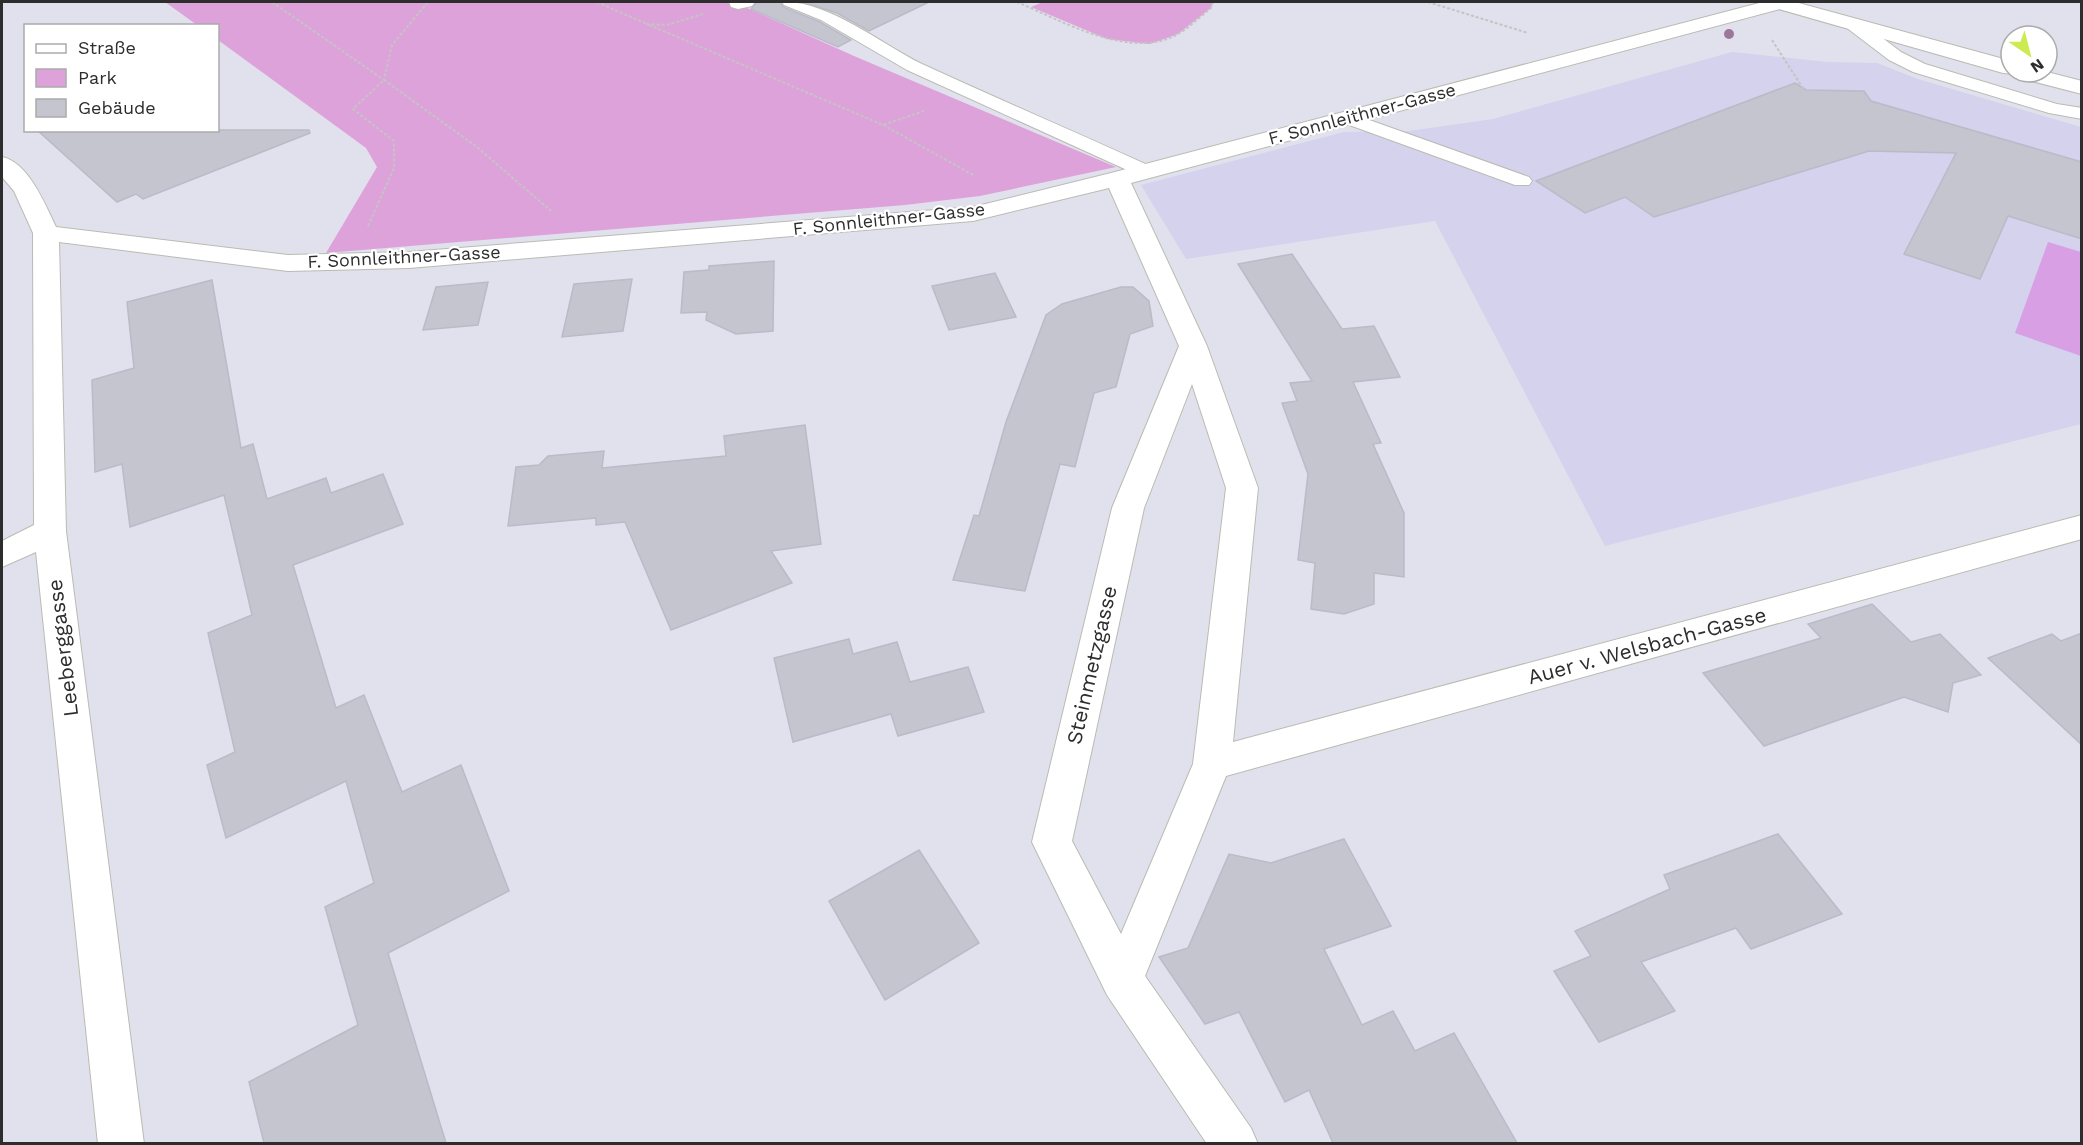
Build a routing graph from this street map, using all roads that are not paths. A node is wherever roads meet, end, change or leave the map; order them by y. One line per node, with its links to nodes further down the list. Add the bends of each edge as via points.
1 (790, 2): 9 (lane, via 827,17 912,66)
2 (1777, 2): 3 (street); 8 (street, F. Sonnleithner-Gasse)
3 (1853, 24): 4 (street); 7 (lane, via 1895,56 1919,68 2055,110)
4 (1999, 65)
5 (2059, 82): 6 (street)
6 (2082, 88)
7 (2082, 114)
8 (1347, 118): 9 (street, F. Sonnleithner-Gasse); 10 (lane)
9 (1131, 175): 12 (street, F. Sonnleithner-Gasse, via 973,214 409,260 288,263); 13 (street)
10 (1522, 181)
11 (9, 183): 12 (street, Leeberggasse)
12 (46, 232): 15 (street, Leeberggasse)
13 (1194, 346): 17 (street, via 1242,488); 18 (street, Steinmetzgasse, via 1128,508 1052,842)
14 (2082, 527): 17 (street, Auer v. Welsbach-Gasse)
15 (50, 531): 16 (street); 19 (street, Leeberggasse)
16 (2, 555)
17 (1212, 764): 18 (street)
18 (1122, 980): 20 (street, Steinmetzgasse)
19 (121, 1143)
20 (1235, 1143)

